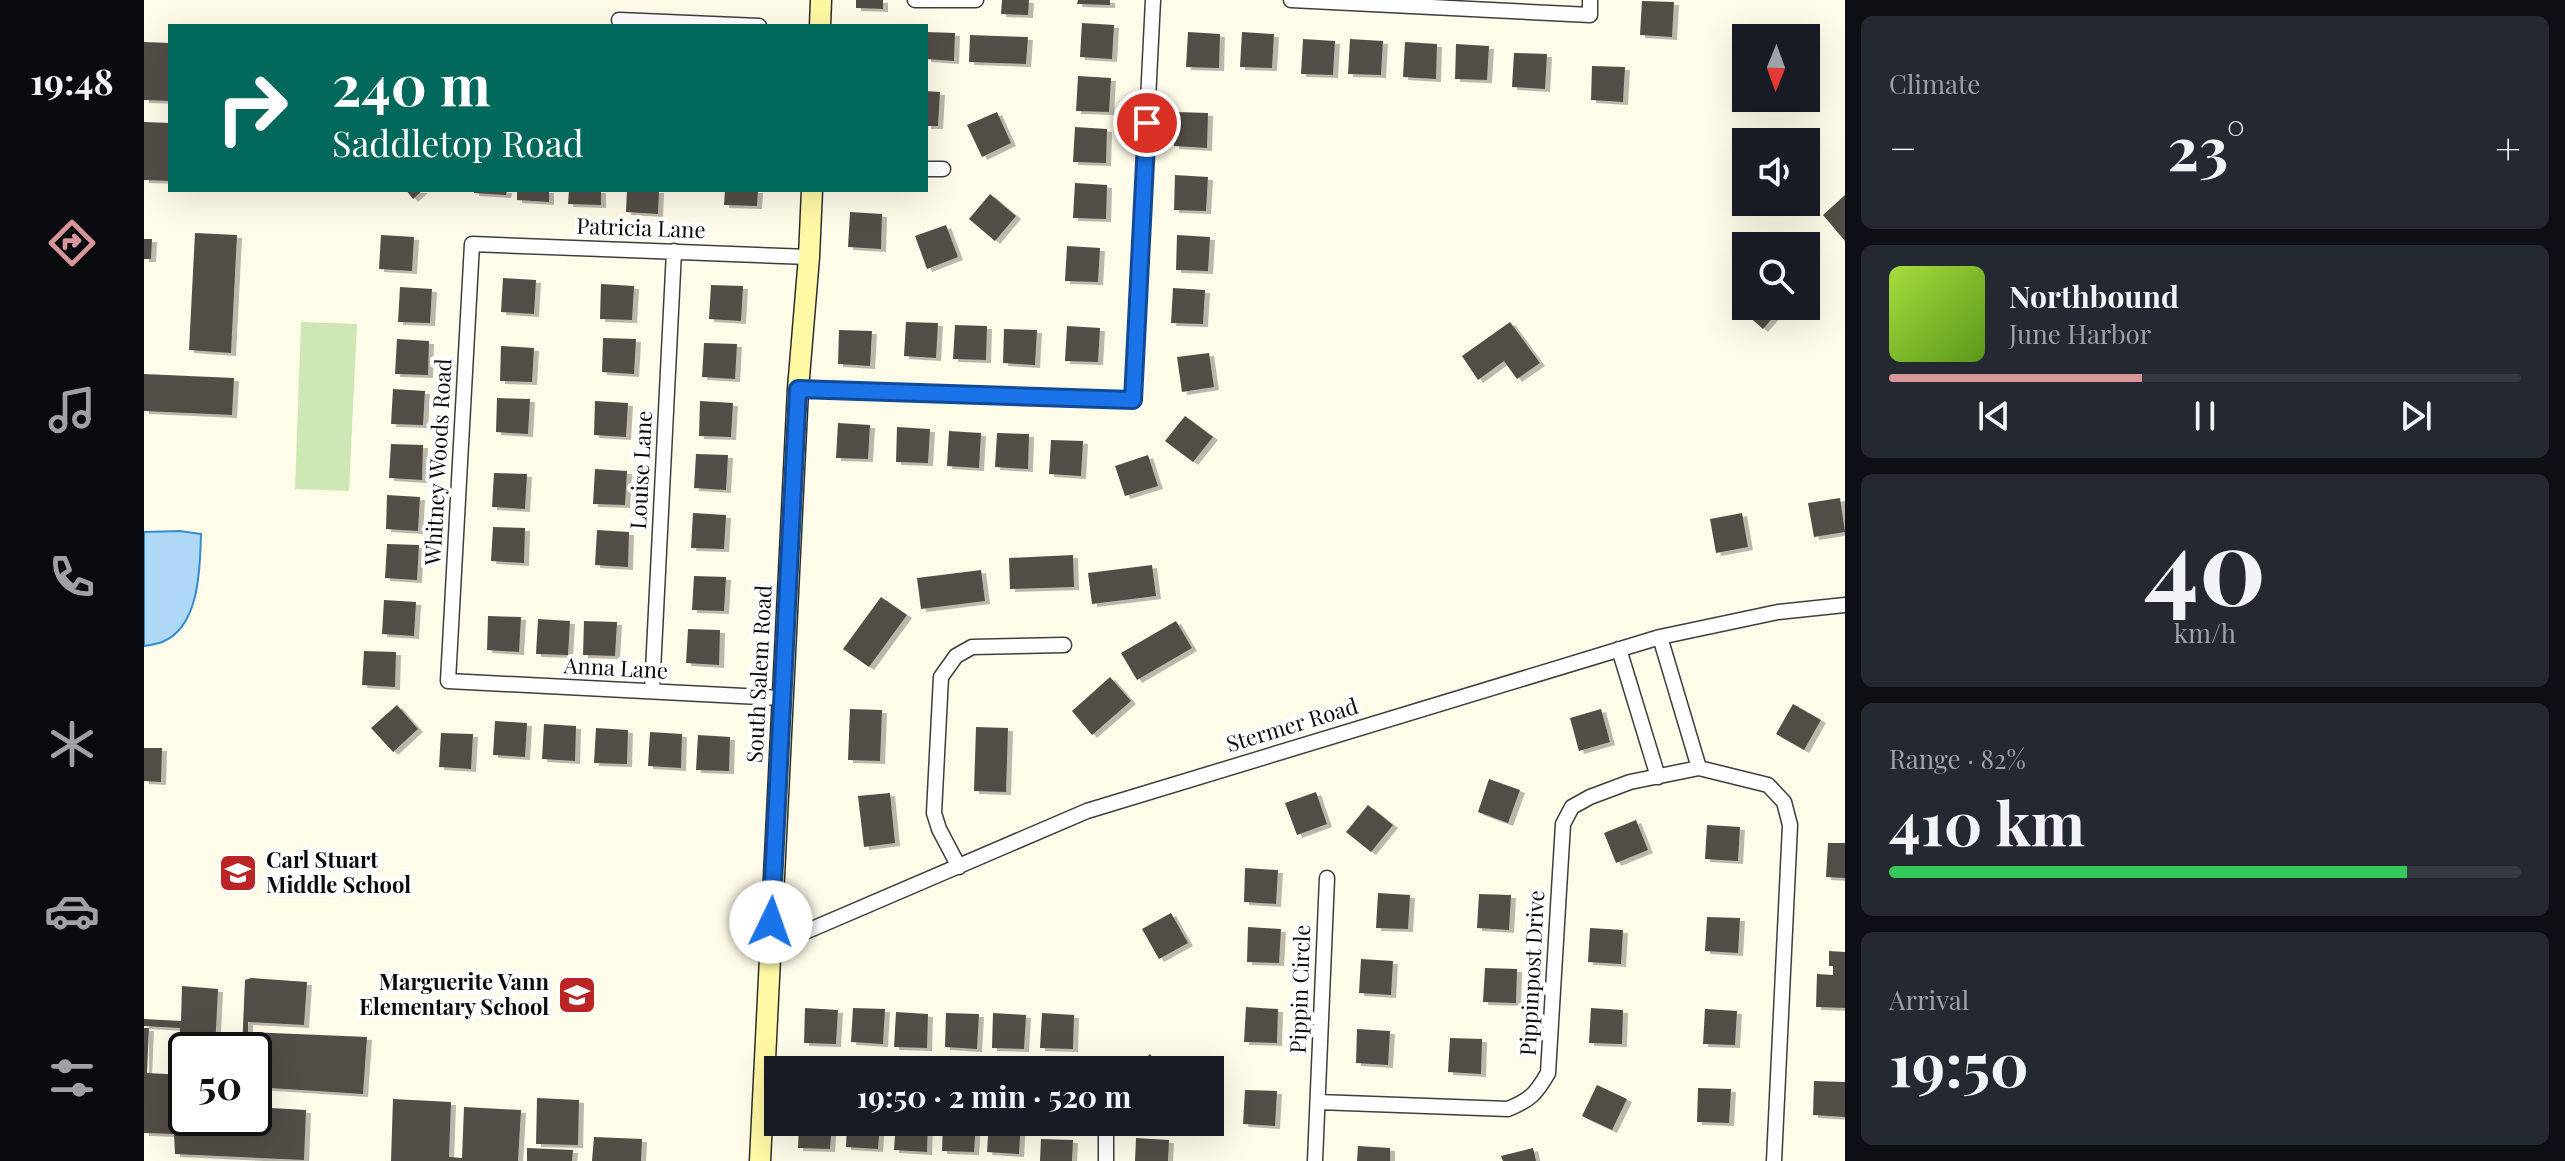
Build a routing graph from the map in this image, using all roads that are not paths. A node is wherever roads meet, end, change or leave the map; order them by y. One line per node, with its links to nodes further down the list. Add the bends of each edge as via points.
1 (821, 0): 9 (main road)
2 (915, 0): 3 (street)
3 (976, 0)
4 (1153, 0): 16 (street, via 1133,400)
5 (1291, 0): 6 (street)
6 (1590, 7)
7 (619, 20): 8 (street)
8 (712, 24)
9 (820, 24)
10 (928, 169): 11 (street)
11 (943, 169)
12 (812, 192): 15 (main road, South Salem Road)
13 (472, 244): 14 (street, Patricia Lane); 21 (street, Whitney Woods Road)
14 (674, 251): 15 (street, Patricia Lane); 22 (street, Louise Lane)
15 (809, 257): 16 (main road, South Salem Road)
16 (798, 389): 23 (main road, South Salem Road)
17 (1845, 605): 18 (street, Stermer Road, via 1778,612)
18 (1660, 637): 20 (street, Stermer Road); 24 (street)
19 (1064, 645): 26 (street, via 972,647 956,656 941,677 934,813)
20 (1619, 649): 25 (street); 26 (street, Stermer Road, via 1087,811)
21 (448, 681): 22 (street, Anna Lane)
22 (652, 691): 23 (street, Anna Lane)
23 (781, 698): 28 (main road, South Salem Road)
24 (1699, 768): 25 (street, Pippinpost Drive); 36 (street, Pippinpost Drive, via 1768,785 1784,802 1790,825)
25 (1658, 777): 30 (street, Pippinpost Drive, via 1590,797 1572,807 1563,824 1548,1073 1527,1101 1508,1109)
26 (959, 867): 28 (street, Stermer Road)
27 (1327, 878): 30 (street, Pippin Circle)
28 (770, 947): 29 (main road, South Salem Road)
29 (771, 1056)
30 (1318, 1102): 35 (street)
31 (764, 1129): 33 (main road, South Salem Road)
32 (1108, 1136): 34 (street)
33 (760, 1161)
34 (1106, 1161)
35 (1315, 1161)
36 (1774, 1161)

